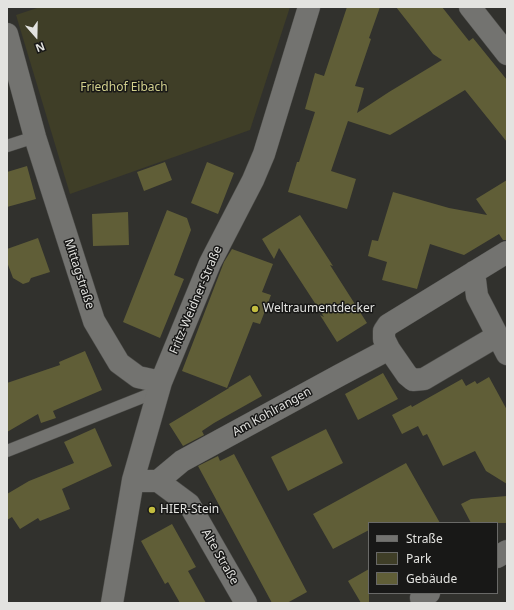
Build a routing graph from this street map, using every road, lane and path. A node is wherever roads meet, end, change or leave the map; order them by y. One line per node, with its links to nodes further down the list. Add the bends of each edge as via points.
1 (309, 7): 11 (street, Fritz-Weidner-Straße, via 264,154 210,263)
2 (470, 7): 4 (street)
3 (7, 34): 5 (street, Mittagstraße)
4 (507, 54)
5 (35, 136): 6 (lane); 11 (street, Mittagstraße, via 94,321 119,363 138,377)
6 (7, 146)
7 (507, 252): 8 (street)
8 (474, 272): 9 (street, via 477,296); 10 (street, via 388,325 384,331 384,339)
9 (502, 345): 10 (street, via 424,379 414,380 407,375)
10 (389, 349): 14 (street, Am Kohlrangen, via 182,461)
11 (159, 386): 12 (lane); 13 (street, Fritz-Weidner-Straße)
12 (7, 451)
13 (133, 480): 14 (street); 17 (street, Fritz-Weidner-Straße)
14 (158, 481): 18 (street, Alte Straße, via 189,504)
15 (507, 551): 16 (street)
16 (498, 556)
17 (112, 603)
18 (246, 603)

